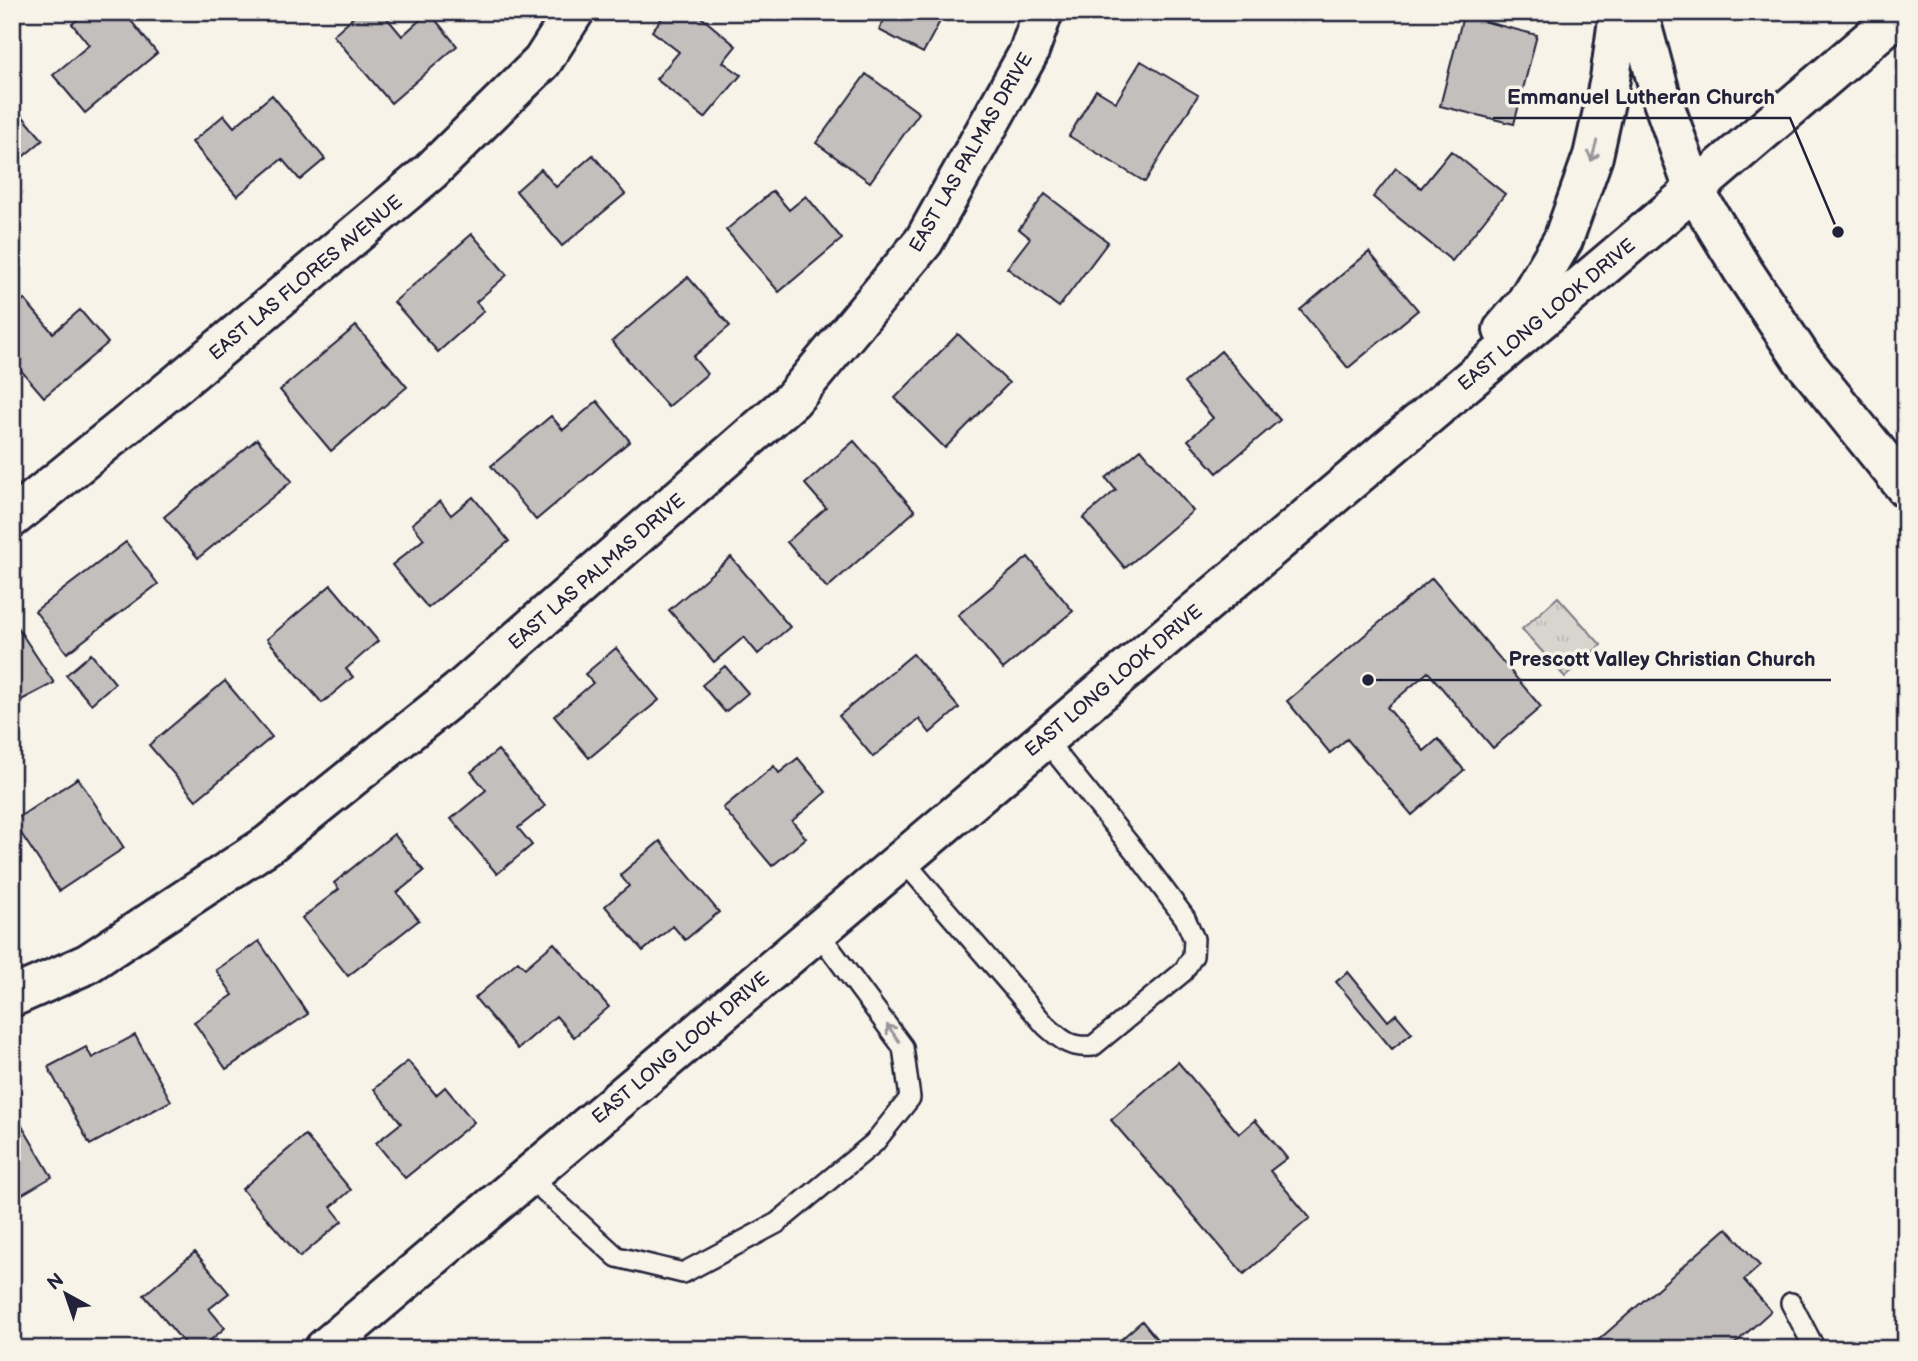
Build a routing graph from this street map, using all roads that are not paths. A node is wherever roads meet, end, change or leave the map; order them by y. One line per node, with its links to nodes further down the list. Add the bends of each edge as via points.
1 (574, 12): 9 (street, EAST LAS FLORES AVENUE, via 542,62 430,171)
2 (1044, 12): 13 (street, EAST LAS PALMAS DRIVE, via 1028,54 924,241 792,400 458,692 269,844 87,964)
3 (1619, 12): 7 (street, one-way to 7, via 1593,156 1563,240 1525,303)
4 (1638, 12): 6 (street)
5 (1902, 12): 6 (street, EAST LONG LOOK DRIVE)
6 (1694, 190): 7 (street, EAST LONG LOOK DRIVE); 8 (street, via 1802,359)
7 (1448, 396): 10 (street, EAST LONG LOOK DRIVE)
8 (1906, 488)
9 (12, 518)
10 (1044, 738): 11 (street, EAST LONG LOOK DRIVE); 11 (lane, via 1185,918 1194,948 1183,972 1093,1046 1077,1048 1046,1026)
11 (902, 859): 12 (street, EAST LONG LOOK DRIVE)
12 (817, 931): 14 (street, EAST LONG LOOK DRIVE); 14 (lane, one-way to 12, via 617,1257 683,1273 777,1223 874,1143 910,1098 903,1047)
13 (12, 997)
14 (528, 1176): 16 (street, EAST LONG LOOK DRIVE)
15 (1791, 1303): 17 (lane)
16 (324, 1349)
17 (1815, 1349)

